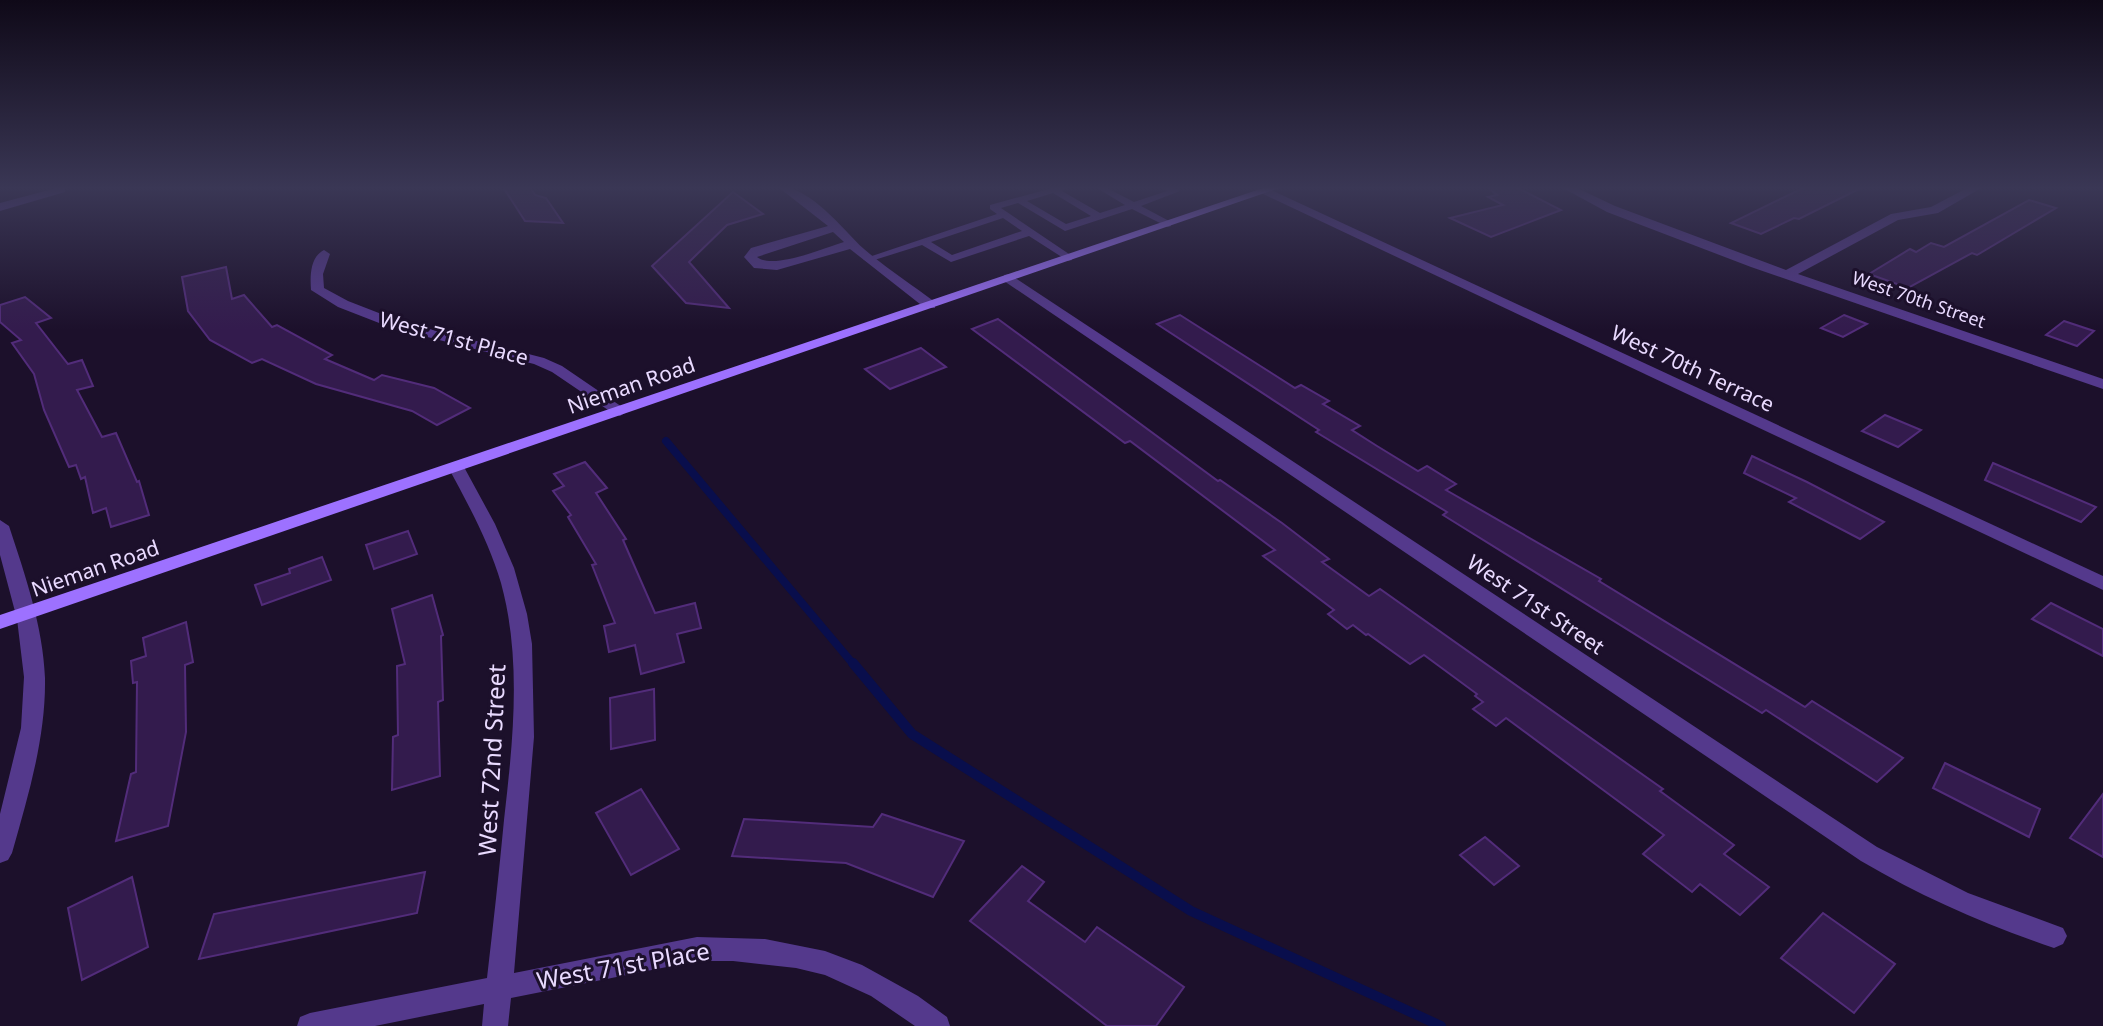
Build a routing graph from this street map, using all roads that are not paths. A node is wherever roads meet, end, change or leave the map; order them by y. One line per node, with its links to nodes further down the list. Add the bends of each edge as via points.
1 (812, 235): 11 (street, via 755,251 750,257 759,265 777,266)
2 (843, 235): 11 (street)
3 (942, 235): 10 (lane)
4 (1022, 235): 10 (lane, via 951,259)
5 (1034, 235): 13 (lane)
6 (1136, 235): 13 (main road, Nieman Road)
7 (1367, 235): 22 (street, West 70th Terrace)
8 (1680, 235): 15 (street, West 70th Street)
9 (1860, 235): 15 (street)
10 (923, 241): 14 (lane)
11 (852, 244): 14 (street)
12 (324, 254): 19 (street, West 71st Place, via 316,274 318,290 347,308 539,362)
13 (1068, 258): 16 (main road, Nieman Road)
14 (868, 259): 17 (street)
15 (1786, 275): 18 (street, West 70th Street)
16 (1009, 278): 17 (main road, Nieman Road); 26 (street, West 71st Street, via 1869,854 1957,902)
17 (930, 305): 19 (main road, Nieman Road)
18 (2103, 384)
19 (620, 411): 20 (main road, Nieman Road)
20 (456, 467): 23 (main road, Nieman Road); 27 (street, West 72nd Street, via 494,538 511,584 523,648 523,752)
21 (0, 526): 23 (street)
22 (2103, 584)
23 (24, 614): 24 (main road, Nieman Road); 25 (street, via 33,653 32,719 24,771)
24 (0, 622)
25 (0, 853)
26 (2054, 936)
27 (499, 987): 28 (street, West 71st Place); 29 (street, West 72nd Street); 30 (street, West 71st Place, via 697,948 742,947 785,952 867,978)
28 (310, 1026)
29 (495, 1026)
30 (937, 1026)

